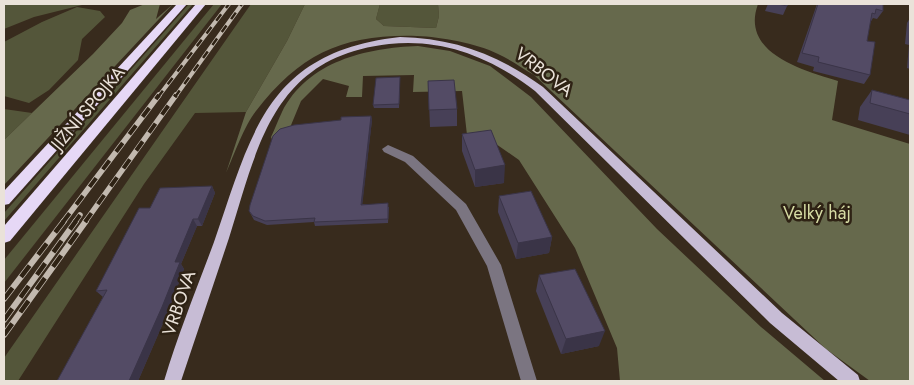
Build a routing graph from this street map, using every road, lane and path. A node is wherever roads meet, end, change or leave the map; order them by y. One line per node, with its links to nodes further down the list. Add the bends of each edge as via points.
1 (182, 4): 4 (highway, JIŽNÍ SPOJKA)
2 (201, 4): 5 (highway, JIŽNÍ SPOJKA)
3 (388, 149): 7 (street, via 410,159 461,207 494,265)
4 (4, 200)
5 (4, 237)
6 (172, 381): 8 (main road, VRBOVA, via 248,161 276,102 296,81 323,61 362,46 410,40 452,44 473,50 521,75 546,95 776,318)
7 (529, 381)
8 (852, 381)

